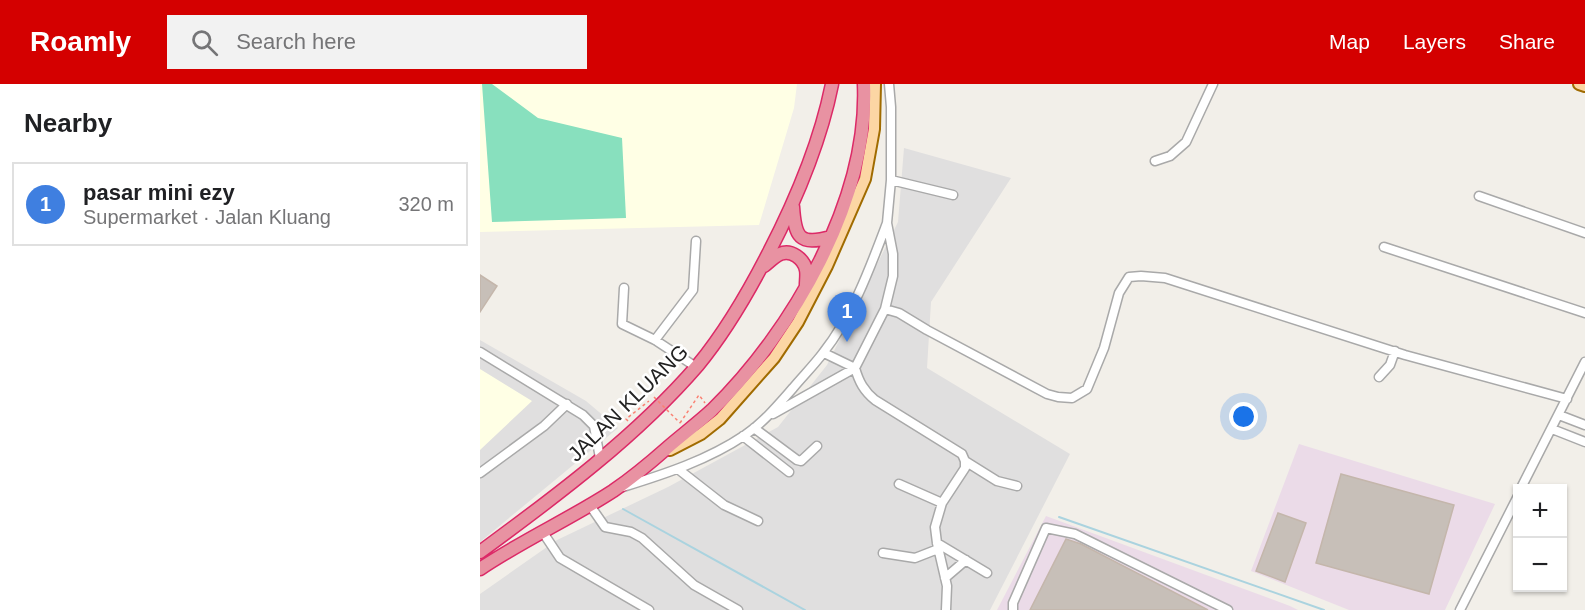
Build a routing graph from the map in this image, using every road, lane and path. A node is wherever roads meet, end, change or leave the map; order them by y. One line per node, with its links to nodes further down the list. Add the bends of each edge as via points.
1 (832, 84): 12 (highway, JALAN KLUANG, via 827,110)
2 (864, 84): 15 (highway, via 859,153 846,202)
3 (875, 84): 43 (main road, via 874,129 866,179 828,266 798,322 757,380 720,418 700,434)
4 (889, 84): 9 (street)
5 (1213, 84): 8 (street, via 1186,142 1170,156)
6 (1579, 84): 7 (main road)
7 (1585, 87)
8 (1155, 161)
9 (891, 180): 10 (street); 13 (street)
10 (953, 195)
11 (1479, 196): 14 (street)
12 (793, 207): 15 (highway, via 794,228 799,236 808,241); 18 (highway, JALAN KLUANG)
13 (887, 223): 21 (street, via 893,276); 26 (street, via 862,286)
14 (1585, 233)
15 (831, 237): 19 (highway)
16 (696, 241): 23 (street, via 693,290)
17 (1384, 247): 22 (street)
18 (761, 268): 19 (highway, via 789,252 803,263); 28 (highway, JALAN KLUANG, via 719,339)
19 (806, 285): 34 (highway, via 776,334)
20 (624, 288): 23 (street, via 622,324)
21 (885, 309): 24 (street, via 1058,397 1072,398 1087,389 1104,348 1119,293 1129,277 1165,278); 29 (street)
22 (1585, 313)
23 (655, 340): 28 (street)
24 (1395, 351): 30 (street); 32 (street)
25 (480, 352): 33 (street)
26 (824, 353): 29 (street); 36 (street)
27 (1585, 362): 32 (street)
28 (696, 367): 44 (highway, JALAN KLUANG)
29 (855, 368): 36 (street); 45 (street, via 870,396 962,454)
30 (1379, 378)
31 (654, 397): 34 (path, bridge, via 680,423 699,395)
32 (1567, 399): 35 (street)
33 (567, 404): 44 (street, via 594,426); 48 (street)
34 (711, 411): 43 (highway)
35 (1559, 415): 37 (street); 39 (street)
36 (768, 417): 38 (street)
37 (1585, 425)
38 (754, 428): 40 (street); 42 (street, via 797,460 801,461)
39 (1552, 429): 41 (street); 50 (street)
40 (743, 436): 46 (street); 47 (street)
41 (1585, 442)
42 (817, 446)
43 (657, 456): 52 (highway)
44 (600, 458): 59 (highway, JALAN KLUANG)
45 (965, 461): 51 (street, via 998,481); 53 (street, via 965,468)
46 (678, 469): 52 (street); 56 (street, via 724,505)
47 (789, 472)
48 (480, 473)
49 (899, 484): 53 (street)
50 (1524, 484)
51 (1017, 486)
52 (614, 490): 54 (highway)
53 (942, 503): 58 (street, via 935,527)
54 (589, 504): 57 (highway); 66 (street, via 605,527 642,538 694,585)
55 (1513, 506): 70 (street)
56 (758, 521)
57 (542, 531): 62 (highway); 65 (street, via 560,558)
58 (937, 546): 60 (street, via 915,558); 61 (street); 64 (street)
59 (480, 552)
60 (883, 553)
61 (966, 560): 63 (street); 64 (street)
62 (480, 569)
63 (987, 573)
64 (945, 578): 67 (street)
65 (649, 610)
66 (738, 610)
67 (946, 610)
68 (1013, 610): 69 (street, via 1046,528 1075,534)
69 (1228, 610)
70 (1460, 610)

